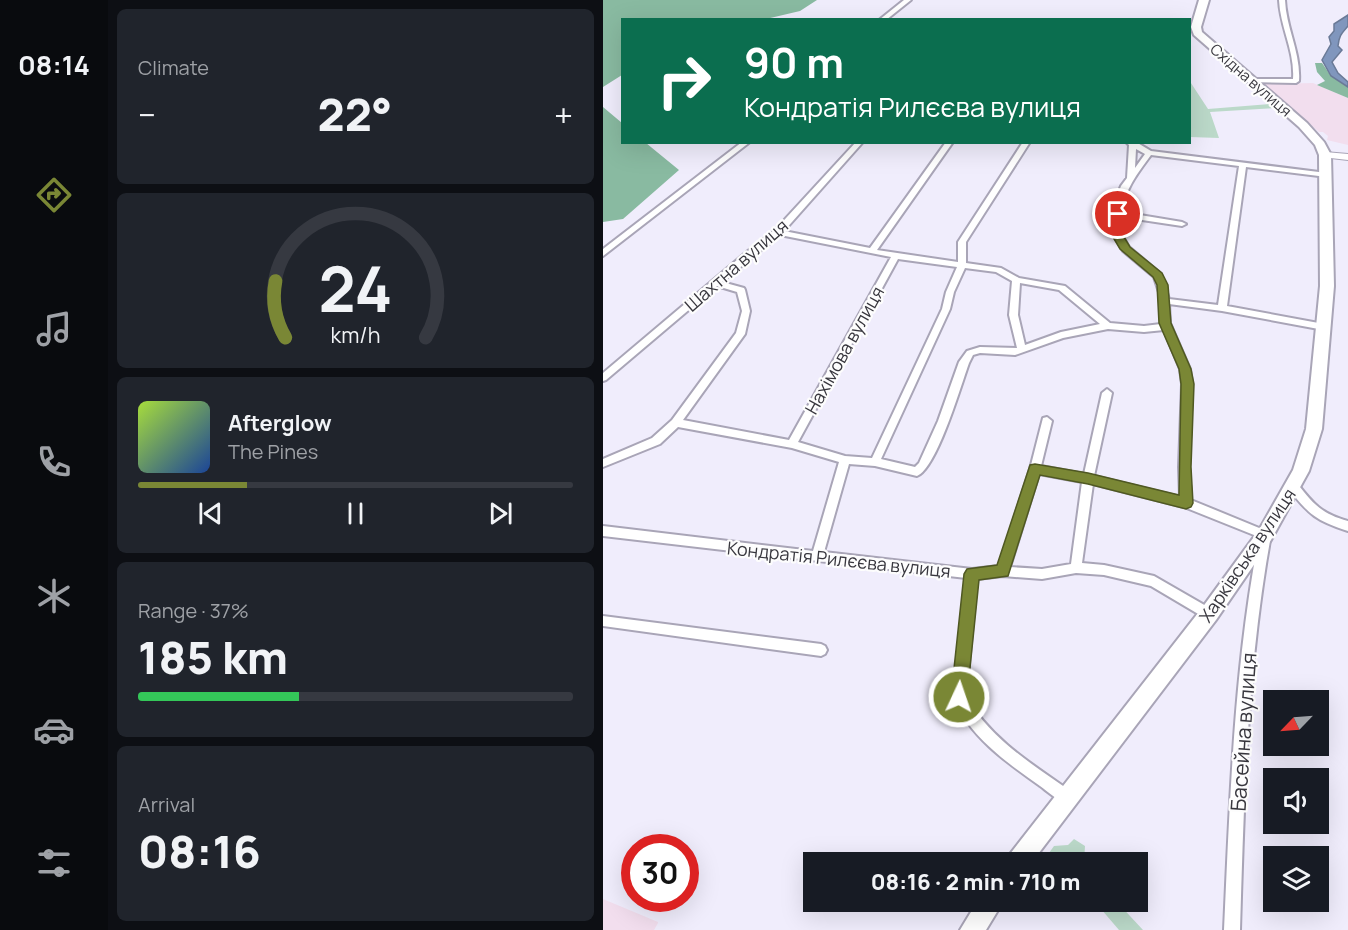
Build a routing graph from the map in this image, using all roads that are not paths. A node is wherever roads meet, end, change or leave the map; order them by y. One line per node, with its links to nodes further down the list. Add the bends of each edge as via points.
1 (907, 0): 4 (street)
2 (1204, 0): 5 (main road, Східна вулиця, via 1197,33)
3 (1282, 0): 5 (street, via 1282,12 1295,50 1296,81)
4 (884, 18)
5 (1251, 81): 13 (main road, Східна вулиця, via 1303,125)
6 (744, 144): 22 (street)
7 (858, 144): 20 (street, Шахтна вулиця)
8 (949, 144): 21 (street)
9 (1026, 144): 24 (street, via 962,242)
10 (1131, 144): 17 (street)
11 (1133, 144): 12 (street)
12 (1149, 153): 15 (street); 17 (street)
13 (1325, 155): 14 (street); 16 (main road, Харківська вулиця)
14 (1348, 158)
15 (1243, 165): 16 (street); 28 (street)
16 (1327, 175): 31 (main road, Харківська вулиця)
17 (1130, 178): 18 (street)
18 (1118, 214): 19 (street); 27 (street, via 1116,232 1126,249 1158,276)
19 (1182, 224)
20 (778, 232): 21 (street); 26 (street, Шахтна вулиця)
21 (872, 251): 23 (street)
22 (603, 253)
23 (896, 255): 24 (street); 37 (street, Нахімова вулиця)
24 (961, 266): 25 (street, via 969,264); 39 (street, via 932,340)
25 (1014, 278): 29 (street, via 1062,288); 32 (street, via 1015,330)
26 (715, 283): 33 (street, Шахтна вулиця); 36 (street, via 741,290 746,311 740,334)
27 (1165, 301): 28 (street); 30 (street)
28 (1222, 308): 31 (street)
29 (1108, 326): 30 (street, via 1144,330); 32 (street, via 1061,335)
30 (1167, 327): 44 (street, via 1185,369 1187,384)
31 (1324, 327): 43 (main road, Харківська вулиця, via 1314,429)
32 (1022, 349): 39 (street, via 1006,353 970,352 923,469 917,472)
33 (603, 378)
34 (1107, 393): 42 (street)
35 (1047, 421): 41 (street)
36 (676, 423): 37 (street); 40 (street, via 655,441)
37 (792, 444): 38 (street)
38 (845, 460): 39 (street); 48 (street)
39 (875, 462)
40 (603, 463)
41 (1035, 469): 42 (street); 50 (street)
42 (1088, 479): 44 (street); 49 (street)
43 (1293, 486): 45 (street, via 1315,514); 47 (main road, Харківська вулиця)
44 (1186, 503): 47 (street)
45 (1348, 526)
46 (603, 531): 48 (street, Кондратія Рилєєва вулиця)
47 (1265, 535): 52 (main road, Харківська вулиця); 59 (street, Басейна вулиця, via 1254,585 1240,709)
48 (817, 557): 51 (street, Кондратія Рилєєва вулиця)
49 (1076, 568): 50 (street, Кондратія Рилєєва вулиця, via 1042,574); 52 (street, Кондратія Рилєєва вулиця, via 1154,581)
50 (1003, 571): 51 (street, Кондратія Рилєєва вулиця)
51 (972, 574): 55 (street, via 959,697 976,724 1028,770)
52 (1209, 614): 55 (main road, Харківська вулиця)
53 (603, 621): 54 (street)
54 (821, 650)
55 (1067, 797): 56 (main road, Харківська вулиця)
56 (1026, 852)
57 (984, 912): 58 (main road)
58 (972, 930)
59 (1232, 930)

